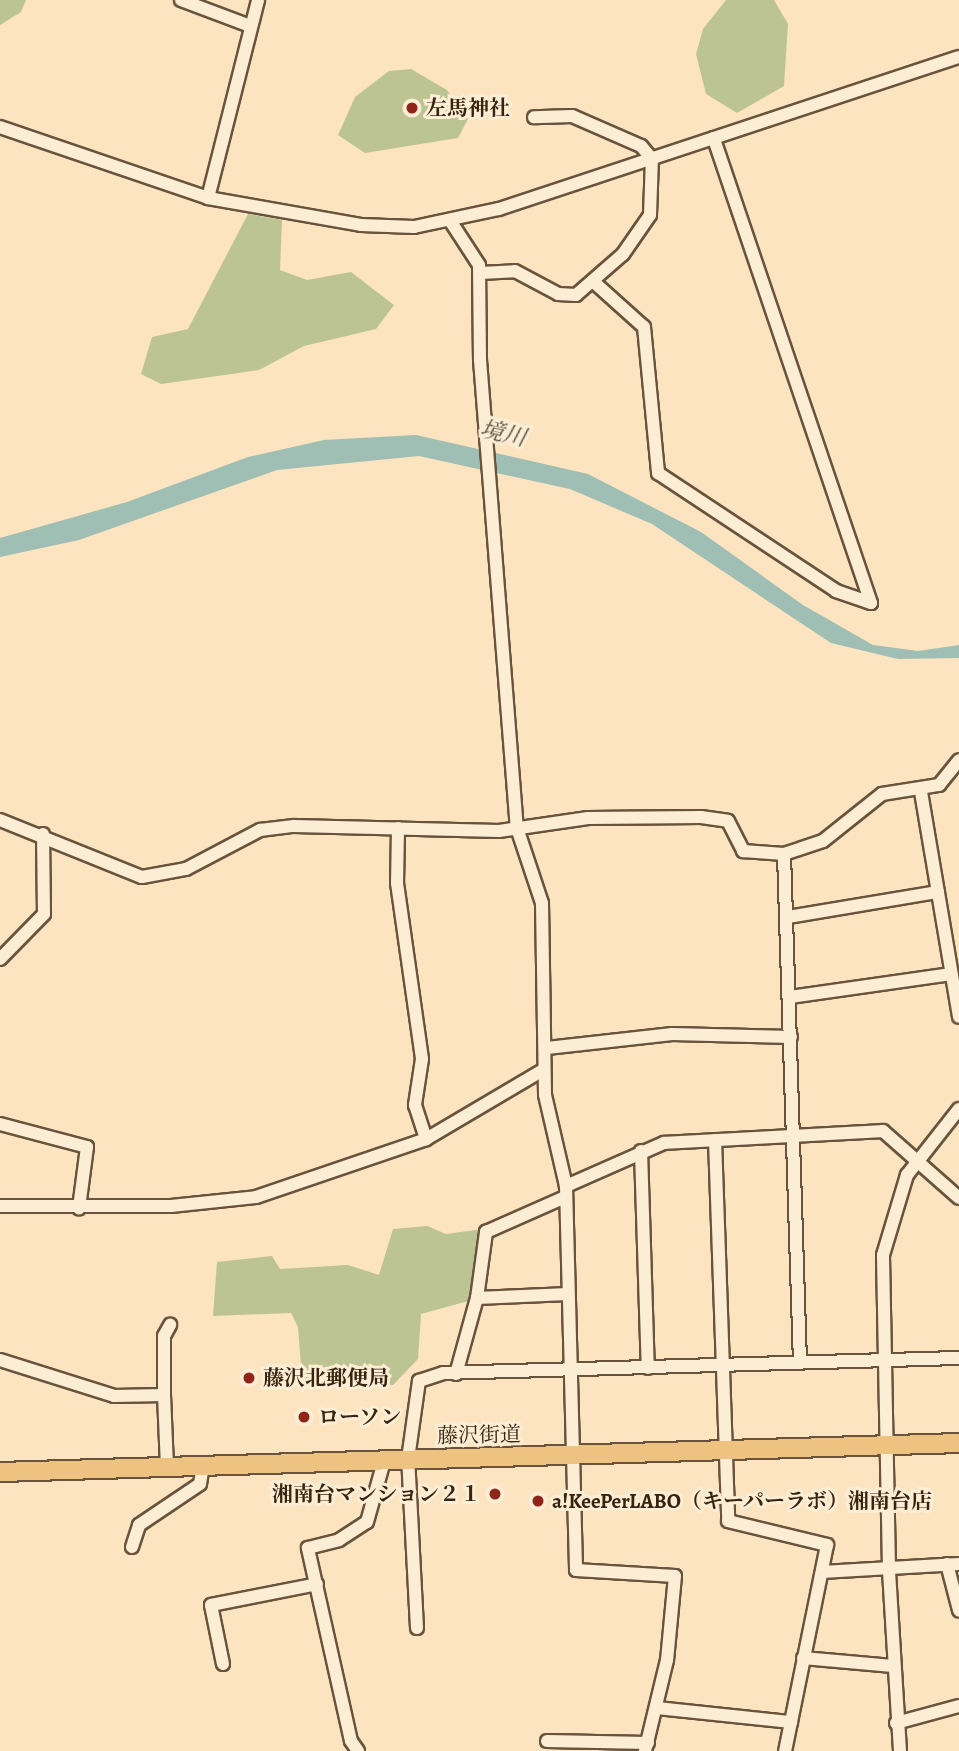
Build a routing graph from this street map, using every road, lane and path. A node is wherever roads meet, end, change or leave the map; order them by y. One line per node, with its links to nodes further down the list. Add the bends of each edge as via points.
1 (181, 0): 3 (street)
2 (258, 0): 3 (street)
3 (250, 26): 9 (street)
4 (959, 57): 7 (street)
5 (534, 117): 8 (street, via 572,116 641,146)
6 (0, 127): 9 (street)
7 (714, 138): 8 (street); 12 (street, via 871,603 836,590 658,473 643,327)
8 (652, 159): 10 (street); 12 (street, via 650,215)
9 (208, 198): 10 (street, via 382,227)
10 (451, 222): 11 (street)
11 (480, 273): 12 (street, via 515,271 568,296); 17 (street, via 487,432)
12 (596, 284)
13 (959, 760): 14 (street, via 939,785)
14 (921, 792): 19 (street, via 882,794 823,841); 20 (street)
15 (0, 820): 18 (street)
16 (398, 828): 17 (street); 18 (street, via 260,830 164,877 116,870); 33 (street, via 397,883 422,1059 415,1105)
17 (517, 828): 19 (street, via 588,818 701,817 728,821 743,851); 28 (street, via 542,903)
18 (43, 834): 23 (street, via 44,914)
19 (785, 854): 21 (street)
20 (938, 892): 21 (street); 22 (street)
21 (788, 917): 25 (street)
22 (954, 958): 24 (street)
23 (0, 959)
24 (951, 974): 25 (street); 26 (street)
25 (790, 997): 27 (street)
26 (959, 1017)
27 (791, 1037): 28 (street, via 672,1034); 32 (street)
28 (547, 1048): 29 (street)
29 (543, 1070): 33 (street); 37 (street)
30 (959, 1109): 36 (street)
31 (0, 1124): 40 (street, via 87,1147)
32 (793, 1135): 34 (street); 36 (street, via 883,1131); 47 (street)
33 (426, 1139): 40 (street, via 256,1197)
34 (715, 1140): 35 (street); 48 (street)
35 (640, 1150): 37 (street); 49 (street)
36 (915, 1162): 38 (street); 46 (street, via 895,1201 883,1255)
37 (565, 1191): 41 (street); 42 (street, via 490,1227)
38 (959, 1198)
39 (0, 1206): 40 (street)
40 (79, 1208)
41 (568, 1294): 42 (street); 50 (street)
42 (477, 1298): 51 (street)
43 (170, 1325): 52 (street, via 164,1336)
44 (959, 1358): 46 (street)
45 (0, 1360): 52 (street, via 114,1396)
46 (884, 1361): 47 (street); 54 (street)
47 (800, 1363): 48 (street)
48 (723, 1366): 49 (street); 55 (street)
49 (648, 1368): 50 (street)
50 (571, 1370): 51 (street); 56 (street)
51 (456, 1374): 57 (street, via 419,1381)
52 (164, 1395): 60 (street)
53 (959, 1443): 54 (highway, 藤沢街道)
54 (886, 1445): 55 (highway, 藤沢街道); 64 (street)
55 (727, 1450): 56 (highway, 藤沢街道); 65 (street, via 728,1521 827,1545)
56 (573, 1455): 57 (highway, 藤沢街道); 73 (street, via 576,1570 675,1576)
57 (408, 1459): 58 (highway, 藤沢街道); 68 (street)
58 (384, 1461): 59 (highway, 藤沢街道); 66 (street, via 367,1522 339,1540 308,1548)
59 (203, 1466): 60 (highway, 藤沢街道); 62 (street, via 200,1484 139,1525)
60 (167, 1468): 61 (highway, 藤沢街道)
61 (0, 1472)
62 (132, 1547)
63 (953, 1564): 64 (street); 67 (street)
64 (888, 1569): 65 (street); 71 (street)
65 (821, 1572): 69 (street)
66 (317, 1584): 70 (street, via 211,1605); 78 (street, via 351,1741)
67 (959, 1610)
68 (417, 1628)
69 (803, 1658): 71 (street); 74 (street)
70 (223, 1664)
71 (893, 1666): 75 (street)
72 (959, 1706): 75 (street)
73 (657, 1708): 74 (street); 77 (street)
74 (790, 1722): 79 (street)
75 (896, 1723): 80 (street)
76 (547, 1741): 77 (street)
77 (647, 1747)
78 (358, 1751)
79 (785, 1751)
80 (900, 1751)

